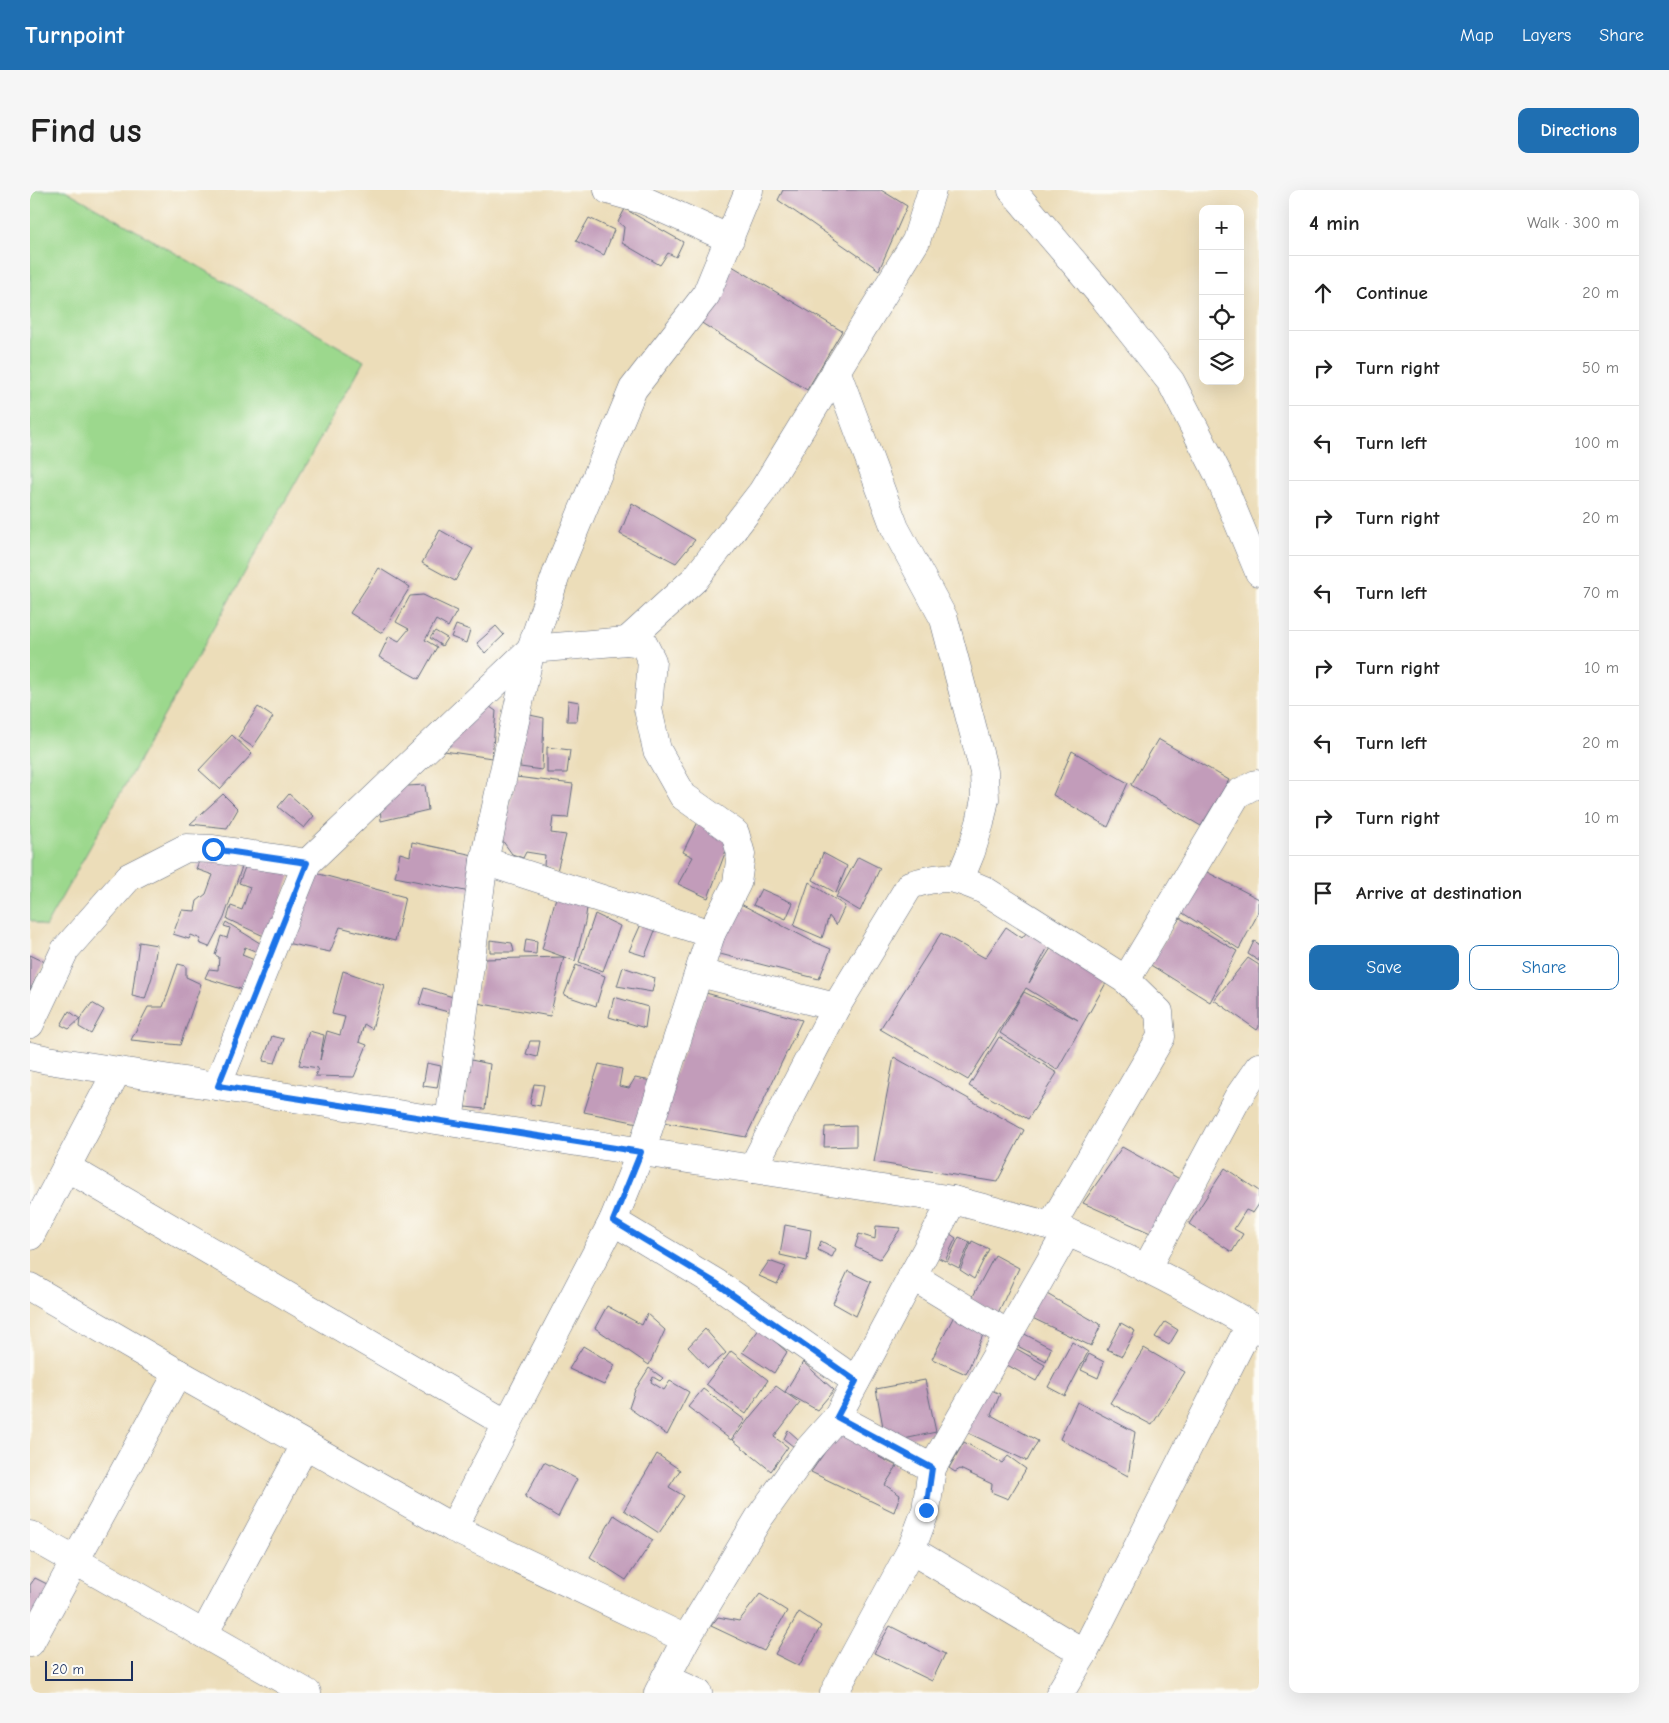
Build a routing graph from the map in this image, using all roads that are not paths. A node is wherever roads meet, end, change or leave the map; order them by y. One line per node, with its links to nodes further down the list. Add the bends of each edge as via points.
1 (608, 190): 5 (street, via 643,200)
2 (749, 190): 5 (street)
3 (932, 190): 6 (street, via 916,241)
4 (1012, 190): 7 (street, via 1172,382 1219,476)
5 (730, 239): 9 (street, via 706,295 632,389 557,572)
6 (836, 370): 8 (street, via 762,492 695,579); 13 (street, via 895,528 944,619 984,772 985,798 980,824)
7 (1259, 572)
8 (627, 641): 9 (street); 14 (street, via 643,643 652,661 648,709 657,750 683,796 735,833 741,854 737,883)
9 (531, 649): 11 (street); 12 (street)
10 (1259, 785): 16 (street, via 1237,794)
11 (484, 861): 14 (street); 23 (street)
12 (307, 863): 18 (street, via 186,848 129,877 64,950); 22 (street)
13 (960, 879): 16 (street, via 984,890); 17 (street, via 936,878 910,885)
14 (711, 934): 15 (street)
15 (699, 973): 17 (street); 24 (street)
16 (1126, 980): 29 (street, via 1158,1012 1161,1037)
17 (836, 1007): 26 (street)
18 (30, 1024)
19 (30, 1056): 21 (street)
20 (1259, 1067): 31 (street, via 1237,1099)
21 (117, 1071): 22 (street); 25 (street)
22 (218, 1086): 23 (street)
23 (448, 1122): 24 (street)
24 (641, 1152): 26 (street); 28 (street)
25 (66, 1167): 30 (street); 39 (street)
26 (752, 1169): 27 (street)
27 (953, 1200): 29 (street); 32 (street)
28 (613, 1221): 37 (street, via 716,1283); 39 (street)
29 (1059, 1229): 31 (street); 35 (street)
30 (30, 1236)
31 (1146, 1269): 34 (street)
32 (912, 1276): 35 (street); 37 (street)
33 (30, 1287): 36 (street)
34 (1254, 1327): 49 (street)
35 (1008, 1334): 41 (street)
36 (178, 1373): 40 (street); 45 (street)
37 (856, 1381): 38 (street)
38 (837, 1417): 41 (street); 47 (street, via 759,1518)
39 (507, 1424): 42 (street)
40 (305, 1445): 42 (street); 46 (street)
41 (932, 1468): 44 (street, via 926,1510)
42 (452, 1528): 47 (street)
43 (30, 1535): 45 (street)
44 (911, 1550): 49 (street); 54 (street)
45 (75, 1560): 46 (street); 48 (street)
46 (204, 1634): 50 (street)
47 (686, 1639): 51 (street)
48 (30, 1643)
49 (1084, 1653): 55 (street)
50 (280, 1686): 52 (street)
51 (662, 1686): 53 (street)
52 (307, 1693)
53 (698, 1693)
54 (834, 1693)
55 (1060, 1693)

